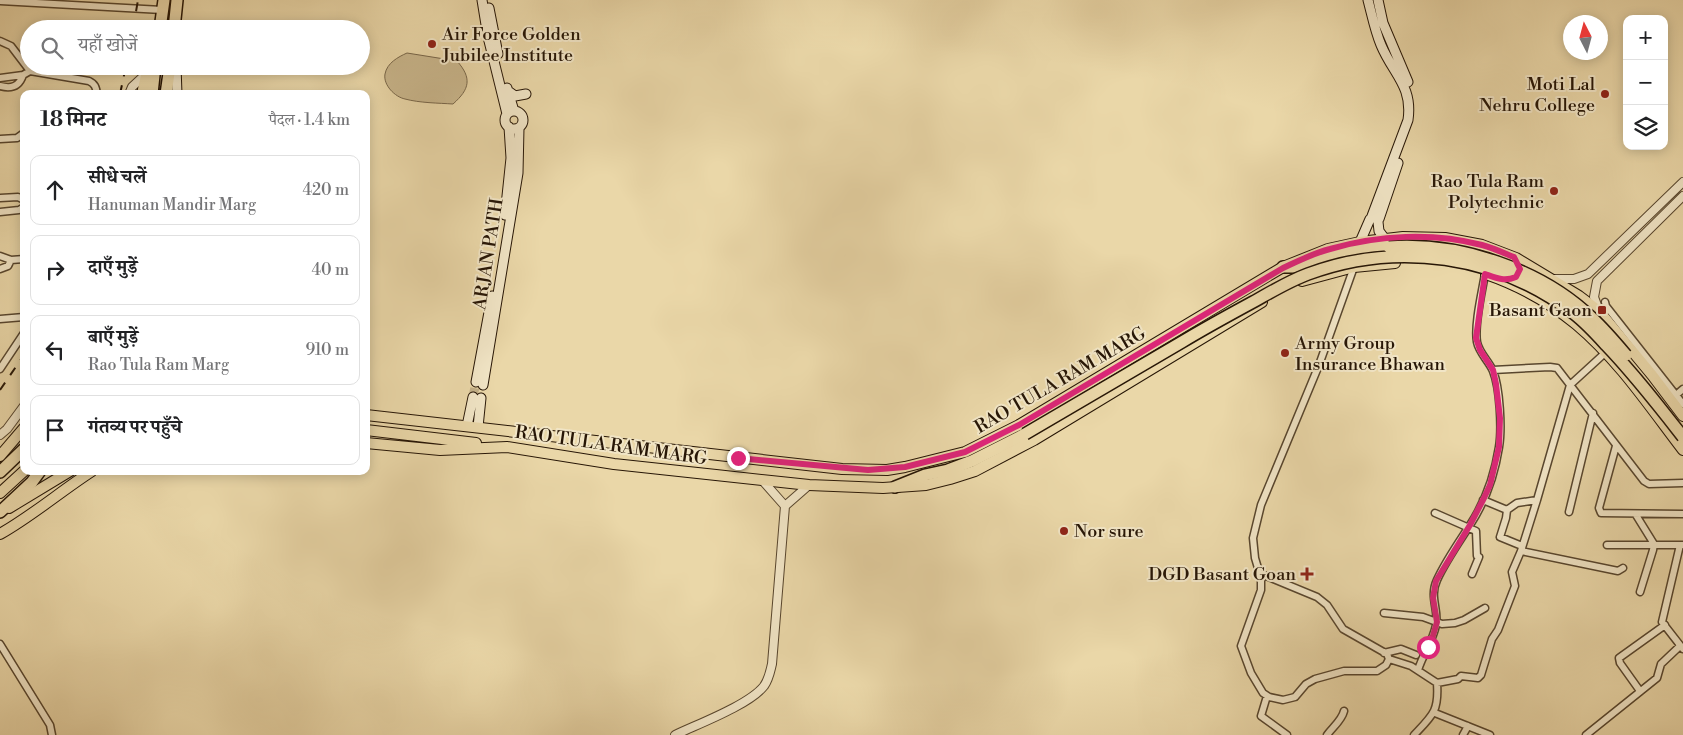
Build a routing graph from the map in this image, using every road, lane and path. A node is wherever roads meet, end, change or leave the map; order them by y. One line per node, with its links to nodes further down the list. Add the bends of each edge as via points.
1 (177, 0): 10 (highway)
2 (482, 0): 31 (main road, via 488,37)
3 (487, 0): 29 (main road)
4 (1368, 0): 22 (main road, via 1381,45)
5 (1378, 0): 22 (main road, via 1382,23)
6 (0, 1): 7 (street)
7 (20, 1): 8 (street)
8 (163, 5): 9 (highway)
9 (160, 20)
10 (176, 20)
11 (0, 41): 12 (street, via 11,46)
12 (20, 58)
13 (54, 75): 23 (street, via 89,81)
14 (143, 75): 24 (street)
15 (146, 75): 25 (main road)
16 (154, 75): 26 (highway)
17 (169, 75): 27 (highway)
18 (176, 75): 28 (main road)
19 (23, 76): 20 (street); 21 (street, via 16,86)
20 (0, 78)
21 (0, 86)
22 (1408, 89): 42 (main road, via 1408,120)
23 (96, 90)
24 (131, 90)
25 (143, 90)
26 (152, 90)
27 (167, 90)
28 (177, 90)
29 (508, 91): 30 (main road, via 515,96); 31 (main road)
30 (526, 94)
31 (511, 112): 32 (main road, via 505,121); 33 (main road, via 524,118)
32 (509, 128): 33 (main road); 33 (main road, ARJAN PATH, via 511,158 506,208 480,383 518,173)
33 (519, 128)
34 (20, 137): 35 (street)
35 (0, 139)
36 (1683, 182): 49 (street)
37 (1683, 196): 53 (street)
38 (0, 198): 39 (street)
39 (20, 199)
40 (20, 209): 41 (street)
41 (0, 212)
42 (1375, 219): 43 (main road); 44 (main road)
43 (1385, 239): 44 (main road, RAO TULA RAM MARG); 46 (main road, RAO TULA RAM MARG, via 1444,238 1482,245)
44 (1360, 242): 51 (main road, RAO TULA RAM MARG, via 1328,249)
45 (0, 256): 48 (street)
46 (1514, 257): 55 (main road, RAO TULA RAM MARG); 56 (main road, via 1520,269 1516,277)
47 (20, 259): 48 (street)
48 (11, 260): 52 (street, via 8,266)
49 (1596, 266): 53 (street); 55 (street, via 1588,274 1574,279)
50 (1354, 267): 54 (main road, RAO TULA RAM MARG, via 1412,262 1467,268); 96 (main road, RAO TULA RAM MARG, via 1302,281 1278,292 1034,440 982,468 926,485); 114 (street, via 1319,365 1261,505 1252,538)
51 (1283, 268): 76 (main road, RAO TULA RAM MARG, via 1019,425 965,452 905,467 842,469); 77 (highway, bridge, via 1363,250 1405,246 1462,251 1523,272 1552,288 1591,317 1630,359)
52 (0, 269)
53 (1604, 273): 60 (street, via 1597,281 1594,297)
54 (1485, 274): 56 (main road, RAO TULA RAM MARG); 66 (street, via 1476,338)
55 (1552, 279): 57 (main road, RAO TULA RAM MARG)
56 (1500, 280): 59 (main road, RAO TULA RAM MARG)
57 (1562, 285): 59 (main road); 60 (main road, RAO TULA RAM MARG)
58 (1604, 302): 69 (street)
59 (1548, 305): 64 (main road, RAO TULA RAM MARG, via 1575,323)
60 (1599, 311): 75 (main road, RAO TULA RAM MARG)
61 (20, 318): 62 (street)
62 (0, 319)
63 (20, 339): 65 (street)
64 (1605, 353): 67 (street); 85 (main road, RAO TULA RAM MARG)
65 (0, 369)
66 (1493, 370): 67 (street, via 1554,367); 98 (street, via 1500,418 1499,447 1490,485)
67 (1570, 385): 73 (street); 99 (street)
68 (1683, 389): 69 (street)
69 (1676, 395): 71 (street)
70 (477, 398): 76 (main road)
71 (1683, 404)
72 (20, 411): 80 (street)
73 (1593, 413): 83 (street); 103 (street)
74 (370, 415): 76 (main road, RAO TULA RAM MARG)
75 (1683, 416)
76 (472, 426)
77 (1683, 427)
78 (370, 430): 84 (main road)
79 (20, 433): 87 (main road)
80 (0, 435)
81 (1683, 437): 96 (highway, bridge, via 1597,335 1546,294 1474,264 1446,258 1389,257 1332,265 1306,274 1217,321 1025,434 972,461)
82 (370, 443): 84 (main road, RAO TULA RAM MARG, via 440,450)
83 (1616, 446): 94 (street, via 1647,482); 106 (street, via 1600,512)
84 (507, 447): 93 (main road, RAO TULA RAM MARG, via 614,464)
85 (1683, 450)
86 (20, 454): 88 (highway)
87 (0, 456)
88 (0, 472)
89 (20, 475): 97 (main road)
90 (37, 475): 102 (highway)
91 (63, 475): 102 (main road)
92 (86, 475): 108 (main road)
93 (762, 480): 95 (main road, RAO TULA RAM MARG); 100 (street)
94 (1683, 483)
95 (809, 485): 96 (main road, RAO TULA RAM MARG); 100 (street)
96 (895, 487)
97 (0, 493)
98 (1482, 500): 101 (street); 107 (street)
99 (1537, 500): 101 (street, via 1516,503); 112 (street)
100 (785, 506): 134 (street, via 772,664 767,680 745,701)
101 (1507, 510): 112 (street, via 1500,537)
102 (0, 512)
103 (1569, 512)
104 (1435, 513): 107 (street)
105 (1683, 514): 106 (street)
106 (1636, 515): 109 (street)
107 (1468, 527): 115 (street, via 1476,531 1479,556); 119 (street, via 1436,581 1433,598)
108 (0, 534)
109 (1654, 544): 110 (street); 111 (street); 116 (street)
110 (1607, 545)
111 (1681, 545): 120 (street, via 1662,622)
112 (1521, 548): 113 (street, via 1618,571); 127 (street, via 1512,572 1515,586 1492,639 1481,675 1478,678 1461,676)
113 (1623, 568)
114 (1260, 573): 123 (street, via 1317,596 1327,604 1343,629); 129 (street, via 1260,594 1241,646 1251,673)
115 (1472, 574)
116 (1640, 592)
117 (1485, 608): 119 (street, via 1455,623)
118 (1384, 614): 119 (street, via 1424,617)
119 (1437, 622): 126 (street)
120 (1665, 625): 122 (street); 128 (street, via 1619,658)
121 (0, 644): 133 (street, via 50,726)
122 (1681, 648): 128 (street, via 1661,664 1658,677)
123 (1384, 653): 124 (street, via 1401,649); 125 (street)
124 (1416, 655)
125 (1389, 659): 126 (street); 129 (street, via 1377,671 1344,671 1310,681 1291,699)
126 (1418, 670): 127 (street)
127 (1437, 683): 131 (street)
128 (1640, 691): 140 (street)
129 (1267, 696): 135 (street, via 1262,716)
130 (1344, 711): 136 (street)
131 (1435, 713): 132 (street); 137 (street)
132 (1468, 726): 138 (street); 139 (street)
133 (52, 735)
134 (675, 735)
135 (1287, 735)
136 (1327, 735)
137 (1414, 735)
138 (1463, 735)
139 (1490, 735)
140 (1586, 735)

